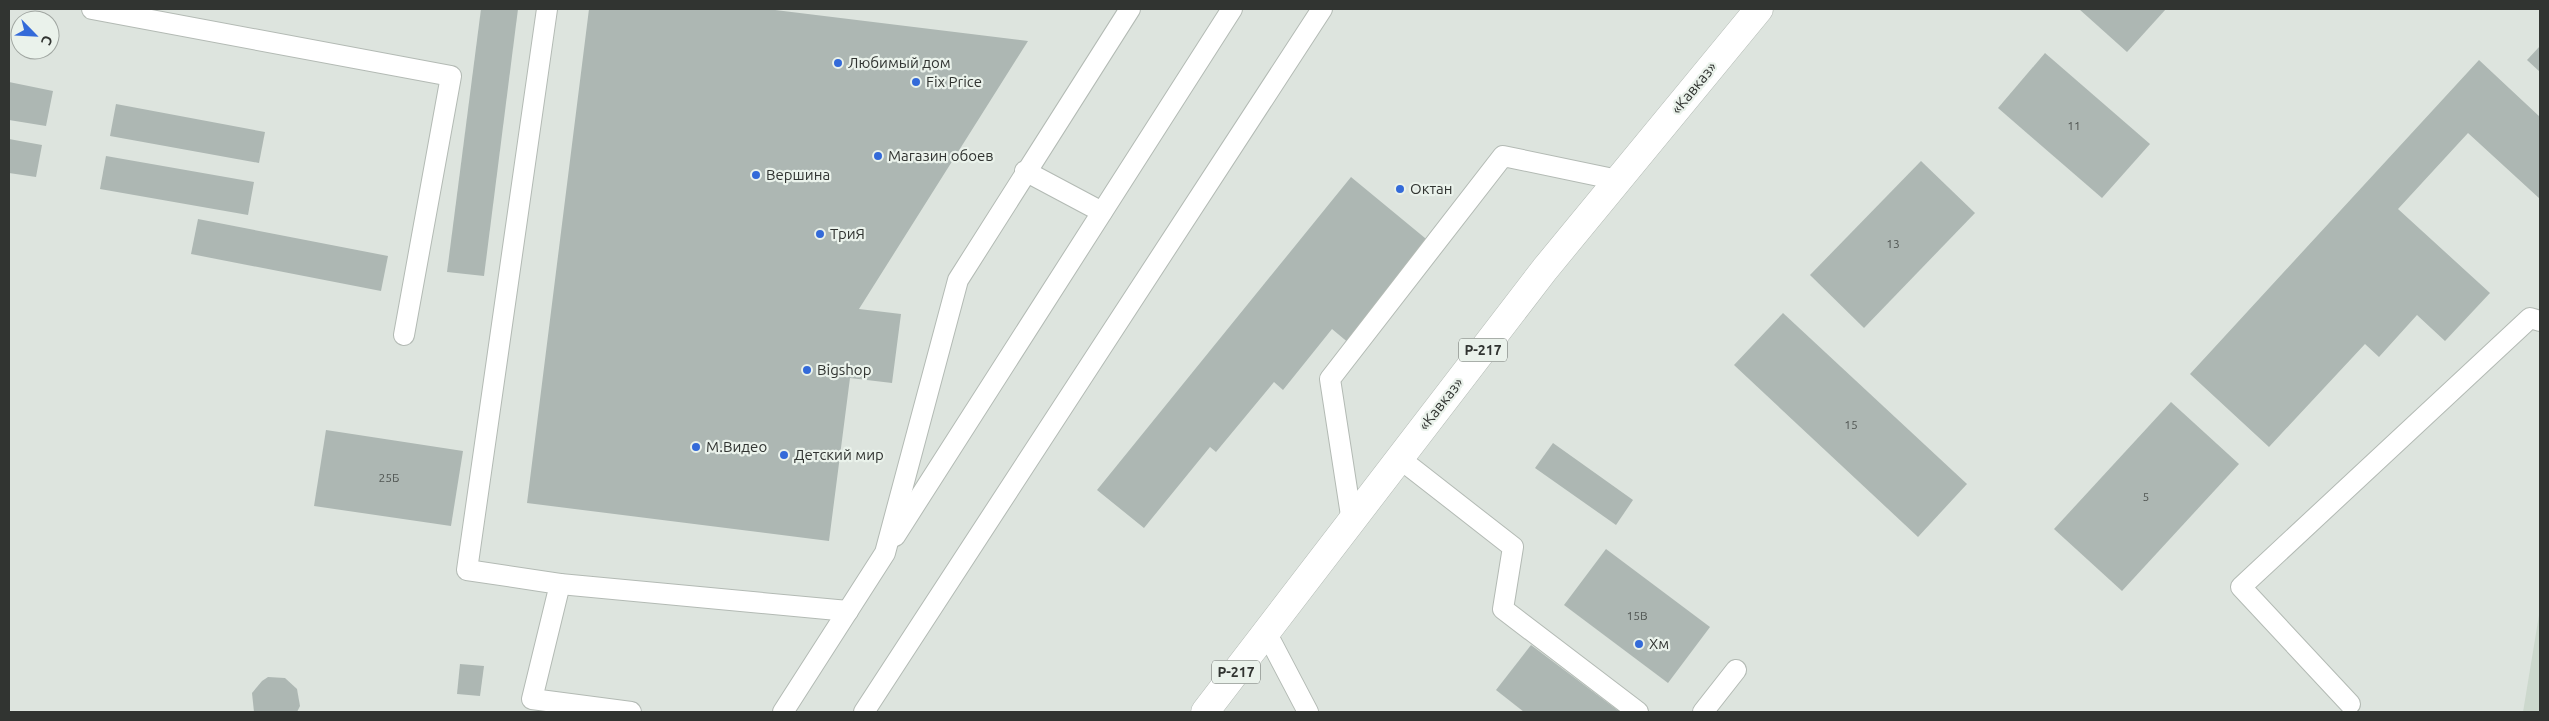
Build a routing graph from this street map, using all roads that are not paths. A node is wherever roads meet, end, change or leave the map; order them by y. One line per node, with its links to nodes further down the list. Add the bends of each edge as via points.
1 (92, 9): 11 (lane, via 451,76)
2 (547, 9): 15 (lane, via 467,570)
3 (1130, 9): 7 (lane)
4 (1232, 9): 9 (lane)
5 (1322, 9): 22 (lane)
6 (1759, 9): 8 (highway, «Кавказ» / Р-217)
7 (1025, 170): 9 (lane); 14 (lane, via 958,280)
8 (1618, 180): 12 (highway, «Кавказ» / Р-217); 13 (lane, via 1503,156 1330,379)
9 (1102, 212): 14 (lane)
10 (2540, 321): 19 (lane, via 2530,318 2241,587)
11 (404, 335)
12 (1399, 458): 13 (highway, «Кавказ» / Р-217); 25 (lane, via 1513,547 1503,609)
13 (1352, 522): 17 (highway, «Кавказ» / Р-217)
14 (885, 552): 16 (lane)
15 (560, 584): 16 (lane); 20 (lane, via 532,699)
16 (848, 611): 21 (lane)
17 (1266, 632): 23 (highway, «Кавказ» / Р-217); 24 (lane)
18 (1736, 670): 26 (lane)
19 (2350, 704)
20 (631, 712)
21 (782, 712)
22 (864, 712)
23 (1205, 712)
24 (1308, 712)
25 (1638, 712)
26 (1703, 712)

